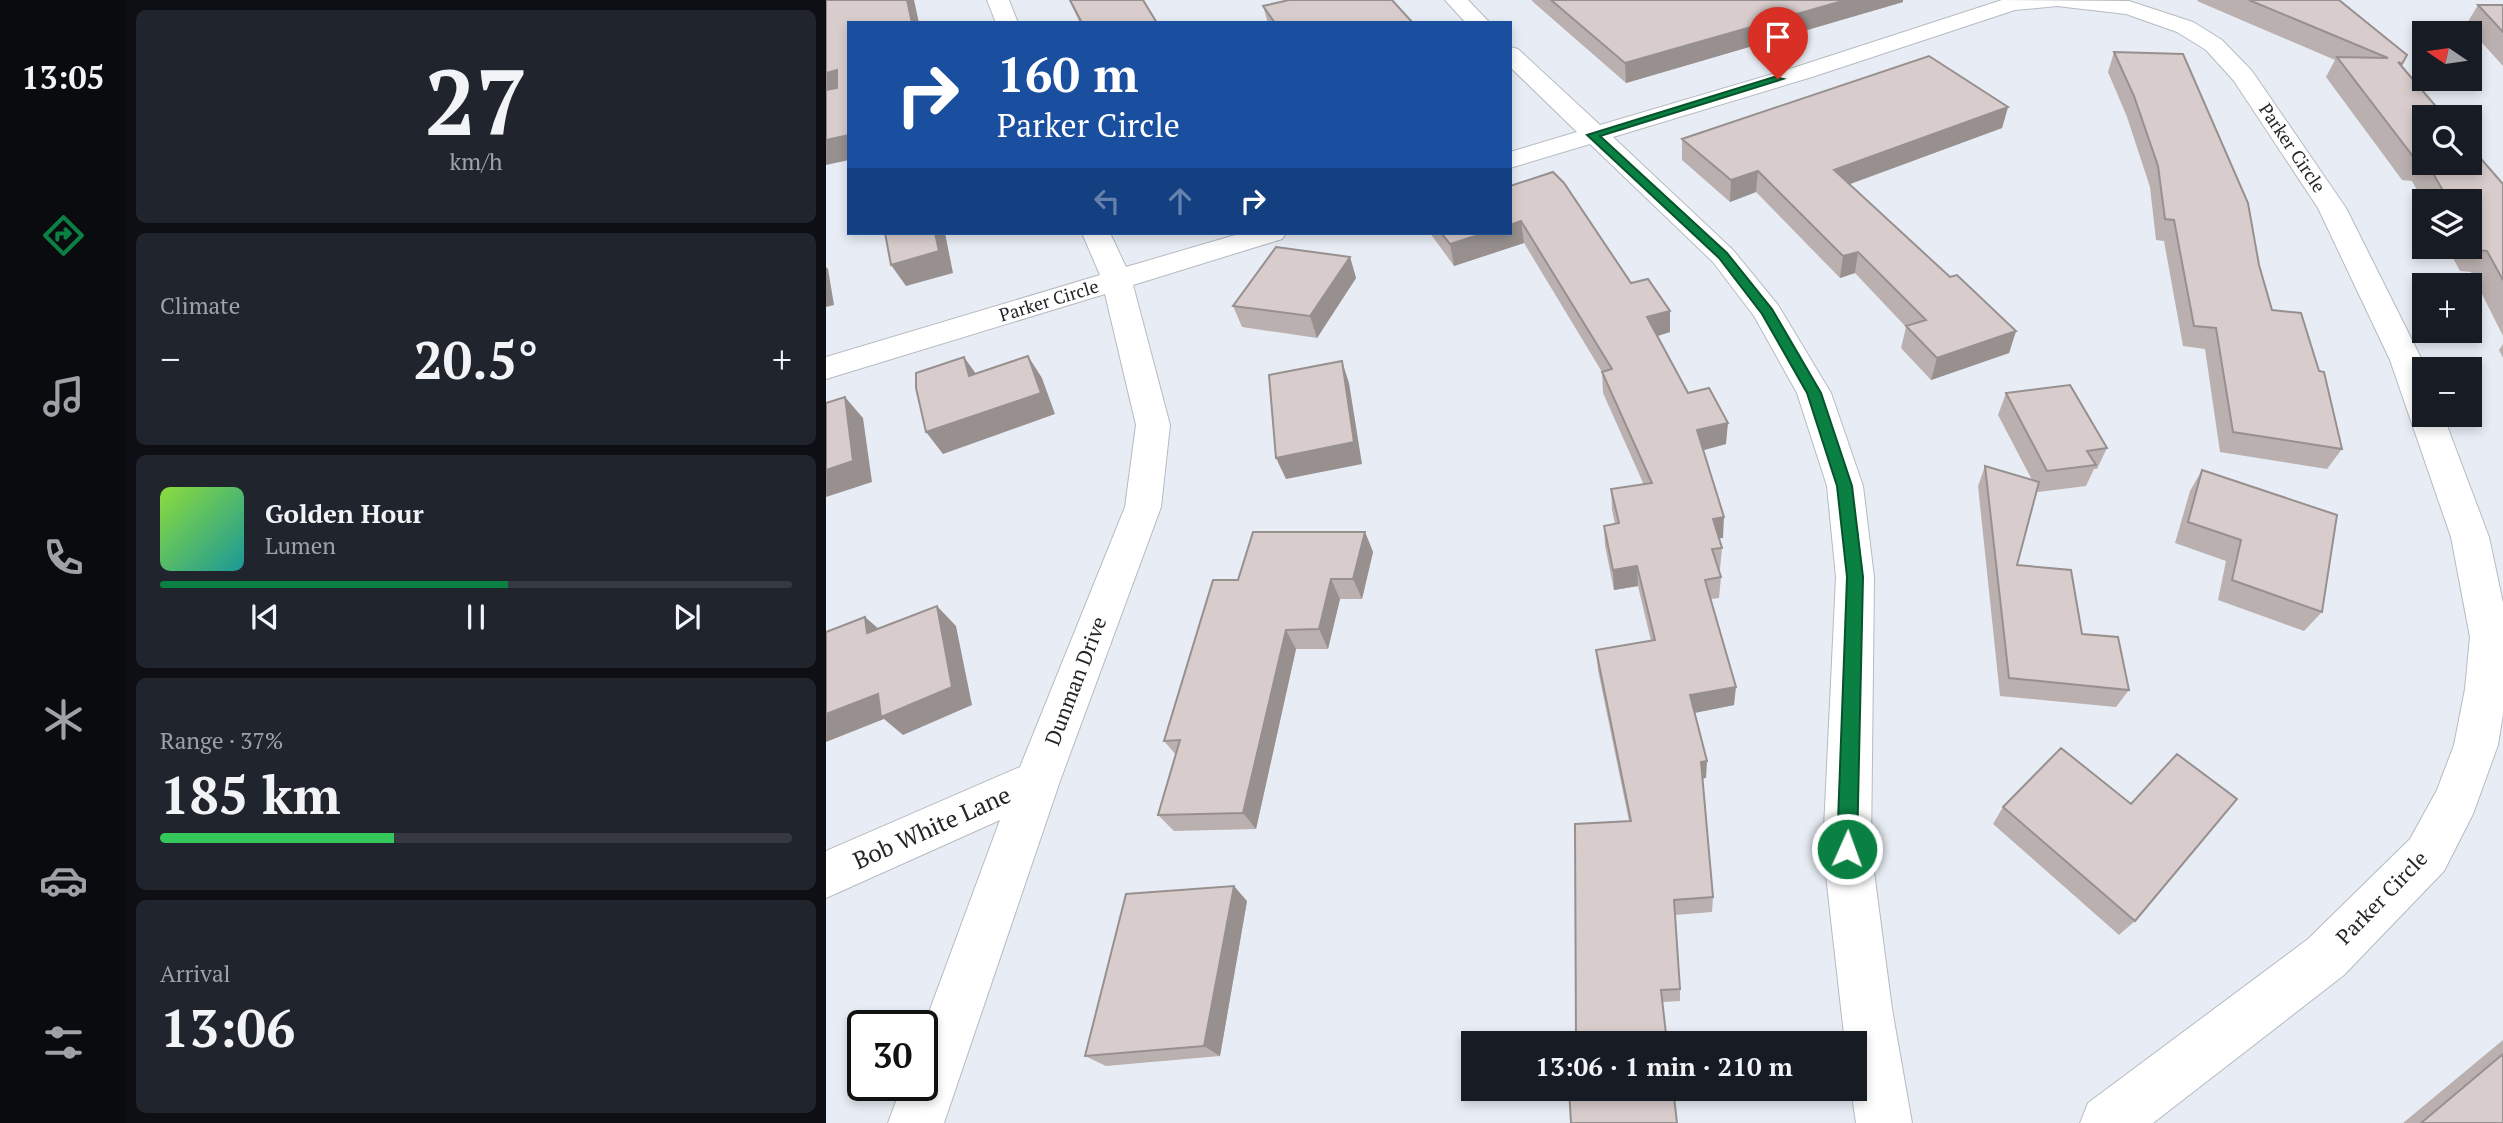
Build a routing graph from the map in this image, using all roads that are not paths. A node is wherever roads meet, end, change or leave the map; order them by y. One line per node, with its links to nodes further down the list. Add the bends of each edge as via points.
1 (998, 0): 5 (street)
2 (1456, 0): 6 (street)
3 (2053, 0): 8 (street, via 2012,4)
4 (2060, 0): 14 (street, Parker Circle, via 2129,8 2175,23 2214,45 2243,76 2332,208)
5 (1006, 21)
6 (1477, 21)
7 (1512, 56): 8 (street)
8 (1593, 135): 9 (street); 19 (street, via 1723,256 1767,312 1814,393 1842,477 1855,577 1847,849)
9 (1512, 159)
10 (1097, 235): 12 (street, Dunman Drive)
11 (1265, 235): 12 (street, Parker Circle)
12 (1117, 280): 13 (street, Parker Circle); 16 (street, Dunman Drive, via 1153,425 1143,507)
13 (826, 368)
14 (2412, 376)
15 (2430, 427): 20 (street, Parker Circle, via 2470,537 2490,637 2476,745 2457,799 2427,855 2326,957)
16 (1037, 781): 17 (street, Bob White Lane); 18 (street, Dunman Drive)
17 (826, 875)
18 (916, 1123)
19 (1884, 1123)
20 (2108, 1123)

